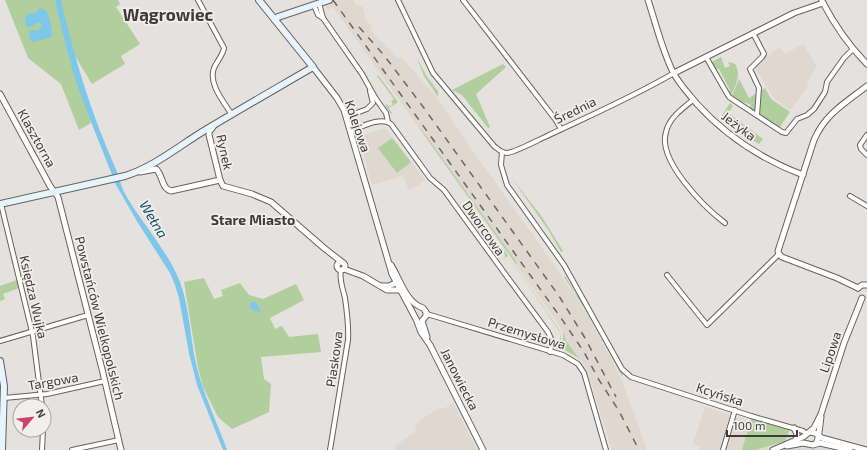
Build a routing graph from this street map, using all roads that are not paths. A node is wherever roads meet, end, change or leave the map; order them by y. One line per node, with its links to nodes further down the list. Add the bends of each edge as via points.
1 (198, 0): 20 (street, via 223,46 224,51 214,68 213,78 216,88)
2 (259, 0): 9 (main road, Kolejowa)
3 (329, 0): 8 (main road)
4 (398, 0): 28 (street, via 433,73 494,146)
5 (463, 0): 25 (street)
6 (648, 0): 15 (street, Jeżyka)
7 (822, 1): 10 (street, Średnia); 11 (street, via 835,25)
8 (316, 4): 9 (main road); 16 (street, Dworcowa, via 318,15 323,18)
9 (275, 20): 14 (main road, Kolejowa)
10 (753, 33): 12 (street, Średnia); 21 (street, via 764,54 750,69 759,88)
11 (853, 49): 13 (street); 21 (street, via 827,82 825,92 814,109 797,119 786,134)
12 (706, 56): 15 (street, Średnia); 21 (street, via 727,95)
13 (867, 64)
14 (313, 67): 20 (main road); 22 (street, Kolejowa, via 336,98)
15 (674, 73): 19 (street, Jeżyka); 25 (street, Średnia)
16 (368, 83): 22 (street, Dworcowa, via 372,105); 23 (street, Dworcowa, via 386,113)
17 (867, 86): 31 (street, via 822,124)
18 (0, 94): 33 (street, Klasztorna)
19 (693, 100): 31 (street, Jeżyka, via 715,123 742,144 769,160); 37 (street, via 681,109 667,128 666,149 684,182)
20 (232, 114): 24 (main road)
21 (757, 115)
22 (346, 117): 26 (street, Kolejowa)
23 (388, 122): 26 (street, via 379,121); 55 (street, Dworcowa, via 430,178 444,190 548,332 552,341)
24 (214, 124): 30 (main road, Rynek, via 156,163); 32 (street, Rynek, via 208,135)
25 (561, 129): 28 (street, Średnia, via 512,152)
26 (350, 131): 41 (street, Kolejowa, via 392,274)
27 (867, 135): 29 (street, via 860,149)
28 (502, 152): 61 (street, Kcyńska, via 500,165 507,185 564,265 626,374)
29 (867, 155)
30 (128, 175): 32 (street, Rynek, via 156,169 166,188 171,191); 33 (main road)
31 (803, 175): 38 (street, via 781,239)
32 (220, 180): 39 (street, via 226,187 275,204)
33 (55, 192): 35 (main road); 49 (street, Powstańców Wielkopolskich)
34 (850, 196): 36 (street)
35 (1, 204): 52 (street, Księdza Wujka)
36 (867, 206)
37 (724, 223)
38 (779, 254): 40 (street, via 707,325); 44 (street)
39 (342, 266): 42 (street); 76 (street, Piaskowa, via 340,278 348,320 348,340)
40 (668, 275)
41 (398, 282): 42 (street, via 388,286); 45 (street, Kolejowa); 47 (street, Kolejowa, via 412,302)
42 (380, 285): 45 (street, via 387,290)
43 (867, 285): 44 (street)
44 (858, 288): 46 (street, via 858,293)
45 (400, 290): 50 (street, Kolejowa)
46 (864, 297): 62 (street, Lipowa, via 844,343)
47 (419, 307): 48 (street); 50 (street, via 415,310)
48 (427, 314): 51 (street); 55 (street, Przemysłowa)
49 (88, 315): 52 (street); 57 (street, Powstańców Wielkopolskich)
50 (415, 317): 51 (street); 54 (street, Janowiecka)
51 (422, 321): 54 (street)
52 (32, 331): 53 (street); 58 (street, Księdza Wujka)
53 (0, 341)
54 (430, 345): 77 (street, Janowiecka)
55 (550, 352): 78 (street, Przemysłowa, via 568,358 582,369)
56 (0, 361): 59 (main road)
57 (105, 381): 58 (street, Targowa); 67 (street, Powstańców Wielkopolskich)
58 (41, 395): 59 (street, Targowa); 60 (street, Księdza Wujka)
59 (4, 398): 72 (main road)
60 (41, 398)
61 (736, 410): 63 (street, Kcyńska); 79 (street)
62 (821, 414): 64 (street, Lipowa); 65 (street, Lipowa)
63 (794, 428): 64 (street, Kcyńska); 68 (street)
64 (808, 434): 65 (street, via 816,432); 68 (street); 69 (street)
65 (818, 435): 70 (street); 82 (street)
66 (43, 438): 73 (street)
67 (118, 440): 74 (street); 75 (street, Powstańców Wielkopolskich)
68 (796, 440): 71 (street)
69 (808, 443): 70 (street); 71 (street)
70 (816, 444): 81 (street)
71 (782, 446): 80 (street)
72 (2, 450)
73 (42, 450)
74 (72, 450)
75 (121, 450)
76 (330, 450)
77 (483, 450)
78 (606, 450)
79 (723, 450)
80 (773, 450)
81 (850, 450)
82 (866, 450)

